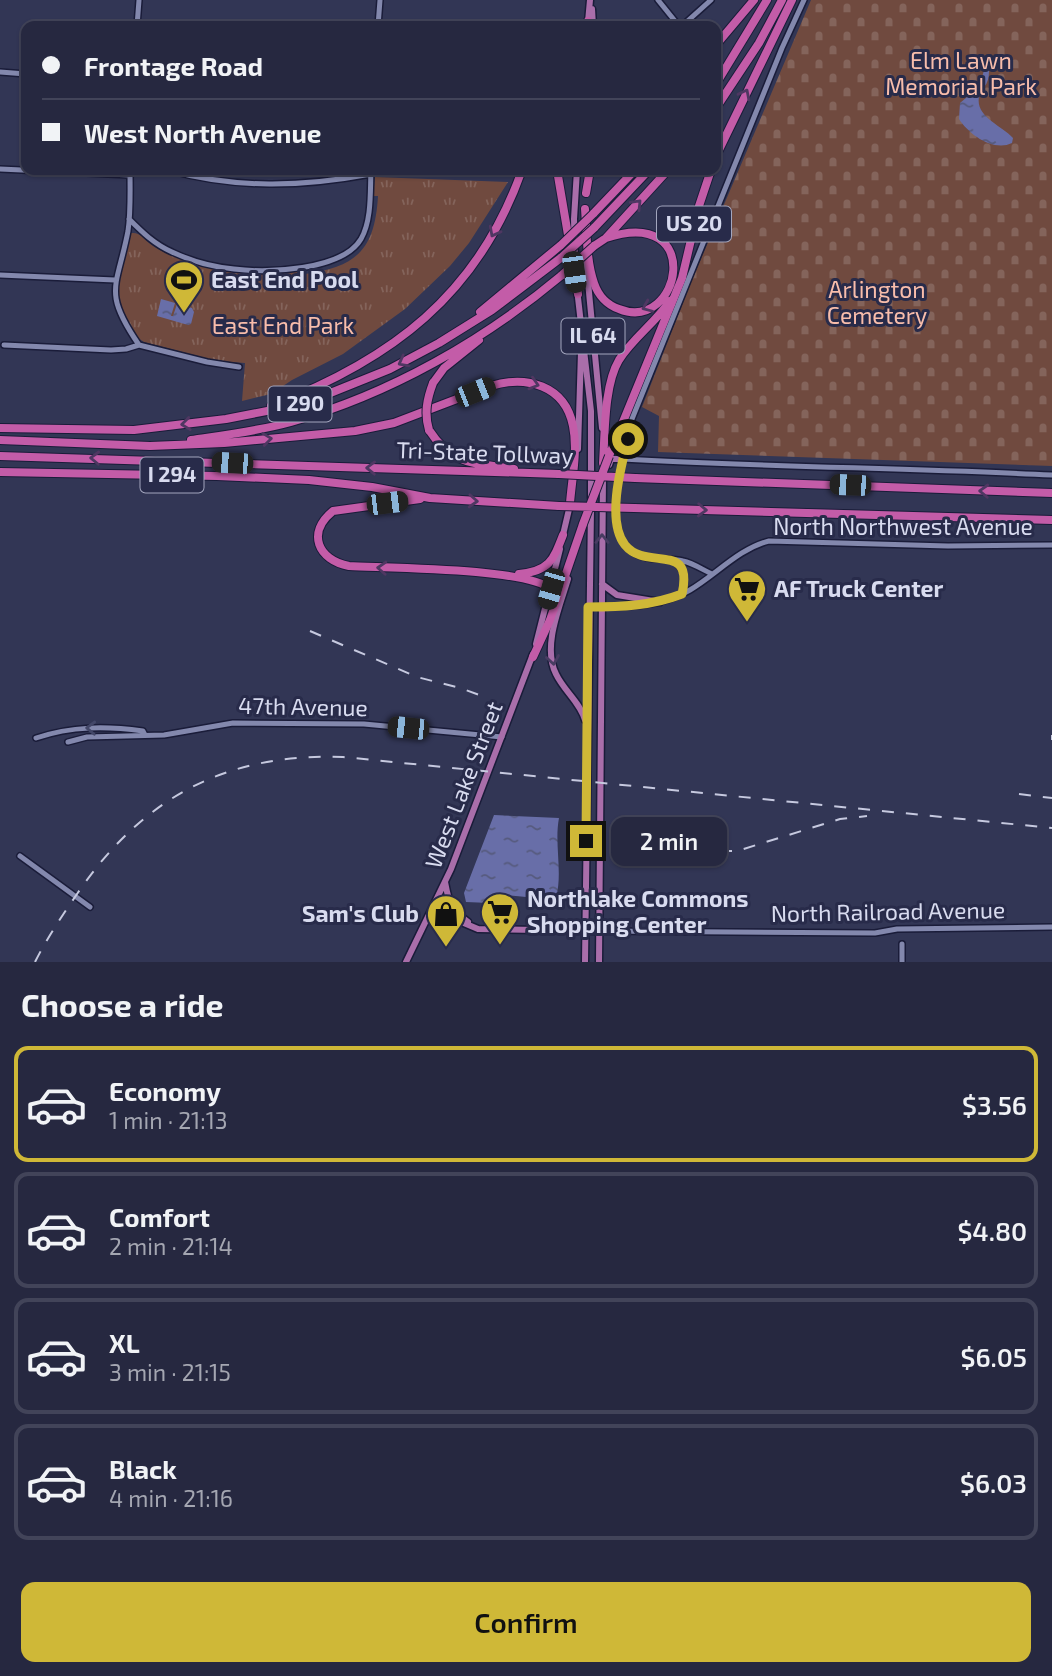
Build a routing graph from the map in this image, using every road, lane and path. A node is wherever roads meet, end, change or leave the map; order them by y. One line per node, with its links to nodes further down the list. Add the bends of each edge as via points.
1 (139, 0): 11 (street)
2 (380, 0): 12 (street)
3 (658, 0): 14 (street)
4 (711, 0): 15 (street)
5 (754, 0): 16 (highway)
6 (767, 0): 19 (highway)
7 (782, 0): 20 (highway)
8 (792, 0): 21 (highway, one-way to 8)
9 (804, 0): 55 (street, via 632,419)
10 (591, 2): 13 (main road)
11 (137, 21)
12 (379, 21)
13 (589, 21)
14 (676, 21)
15 (686, 21)
16 (721, 38)
17 (0, 72): 18 (street)
18 (21, 74)
19 (721, 76)
20 (721, 100)
21 (721, 146)
22 (0, 169): 23 (street)
23 (21, 169)
24 (130, 175): 38 (street)
25 (192, 175): 26 (street, via 271,185 328,182)
26 (358, 175)
27 (371, 175): 38 (street, via 368,217 361,239 349,251 318,264 271,271 223,268 182,256 153,241)
28 (520, 175): 50 (highway, one-way to 50, via 482,254 460,284 411,331 331,381)
29 (558, 175): 43 (highway, US 20)
30 (577, 175): 43 (main road, IL 64)
31 (588, 175): 36 (highway)
32 (630, 175): 46 (highway, bridge, via 524,278)
33 (644, 175): 46 (highway, I 290, bridge, via 562,257)
34 (663, 175): 39 (highway, I 290, one-way to 34)
35 (709, 175): 41 (highway, US 20)
36 (586, 193): 37 (main road, IL 64)
37 (585, 209): 39 (highway, one-way to 37, via 641,231 663,242 674,274 668,292 640,311 625,312 608,304 592,275); 56 (main road, IL 64, via 586,273)
38 (129, 219): 42 (street)
39 (606, 238): 44 (highway, I 290, bridge)
40 (0, 275): 42 (street)
41 (682, 278): 56 (highway, US 20); 56 (highway, via 664,310 615,369 609,396)
42 (116, 280): 48 (street, via 117,310)
43 (578, 294): 45 (main road, US 20)
44 (521, 307): 53 (highway, I 290, via 425,369 355,400 292,421); 58 (highway, bridge, via 444,368 433,383 426,419 439,445 460,460)
45 (579, 311): 62 (main road, US 20, via 580,425); 74 (main road, IL 64, via 591,411)
46 (439, 343): 50 (highway, I 290, one-way to 50, via 390,369 303,404)
47 (4, 345): 48 (street, via 111,350)
48 (139, 345): 49 (street)
49 (239, 367)
50 (250, 414): 51 (highway, I 290, one-way to 51, via 134,430)
51 (0, 428)
52 (0, 440): 53 (highway, I 290)
53 (150, 446): 62 (highway, one-way to 62, via 375,428 506,381 522,380 548,388 571,417)
54 (0, 456): 58 (highway, Tri-State Tollway / I 294, one-way to 54)
55 (623, 459): 56 (main road); 59 (street); 67 (street, via 617,527 623,544 646,557)
56 (607, 461): 64 (highway, US 20, bridge); 70 (main road, IL 64, one-way to 56)
57 (0, 472): 61 (highway, Tri-State Tollway / I 294, via 309,480)
58 (537, 474): 60 (highway, Tri-State Tollway / I 294, one-way to 58, bridge)
59 (1052, 475)
60 (1052, 494)
61 (430, 498): 63 (highway, Tri-State Tollway / I 294, one-way to 63, bridge); 69 (highway, one-way to 61, via 349,566 336,564 322,552 320,528 333,511)
62 (570, 503): 65 (main road, US 20)
63 (1052, 520)
64 (585, 524): 76 (highway, US 20); 80 (main road, one-way to 80, via 557,619 551,659)
65 (563, 535): 69 (highway, via 547,566); 71 (main road, US 20)
66 (1052, 545): 68 (street, North Northwest Avenue, via 769,541)
67 (673, 560): 68 (street); 72 (street, via 686,577)
68 (712, 574): 72 (street, North Northwest Avenue)
69 (502, 575): 71 (highway, via 540,582)
70 (602, 584): 73 (main road, via 617,595); 75 (main road, IL 64)
71 (551, 589): 76 (highway); 77 (main road, US 20)
72 (682, 594): 73 (street, North Northwest Avenue)
73 (660, 602): 75 (street, North Northwest Avenue)
74 (588, 607): 75 (street, North Northwest Avenue); 80 (main road, IL 64)
75 (602, 607): 92 (main road, IL 64)
76 (554, 609): 77 (highway, US 20)
77 (533, 657): 82 (main road, West Lake Street / US 20)
78 (201, 721): 79 (street)
79 (206, 726): 81 (street, 47th Avenue); 82 (street, 47th Avenue, via 364,724)
80 (587, 727): 91 (main road, IL 64)
81 (145, 736): 83 (street, 47th Avenue, one-way to 83, via 143,731 83,727); 84 (street, 47th Avenue, via 87,737)
82 (502, 737): 86 (main road, West Lake Street / US 20)
83 (36, 738)
84 (68, 742)
85 (20, 856): 87 (street)
86 (445, 882): 88 (main road, West Lake Street / US 20); 90 (main road, via 454,913)
87 (90, 907)
88 (433, 910): 90 (main road); 94 (main road, West Lake Street / US 20)
89 (1052, 928): 92 (street, North Railroad Avenue, via 909,928 875,933)
90 (478, 929): 91 (main road)
91 (586, 931): 92 (main road); 95 (main road, IL 64)
92 (599, 931): 96 (main road, IL 64)
93 (902, 944): 97 (street)
94 (406, 962)
95 (585, 962)
96 (599, 962)
97 (902, 962)

